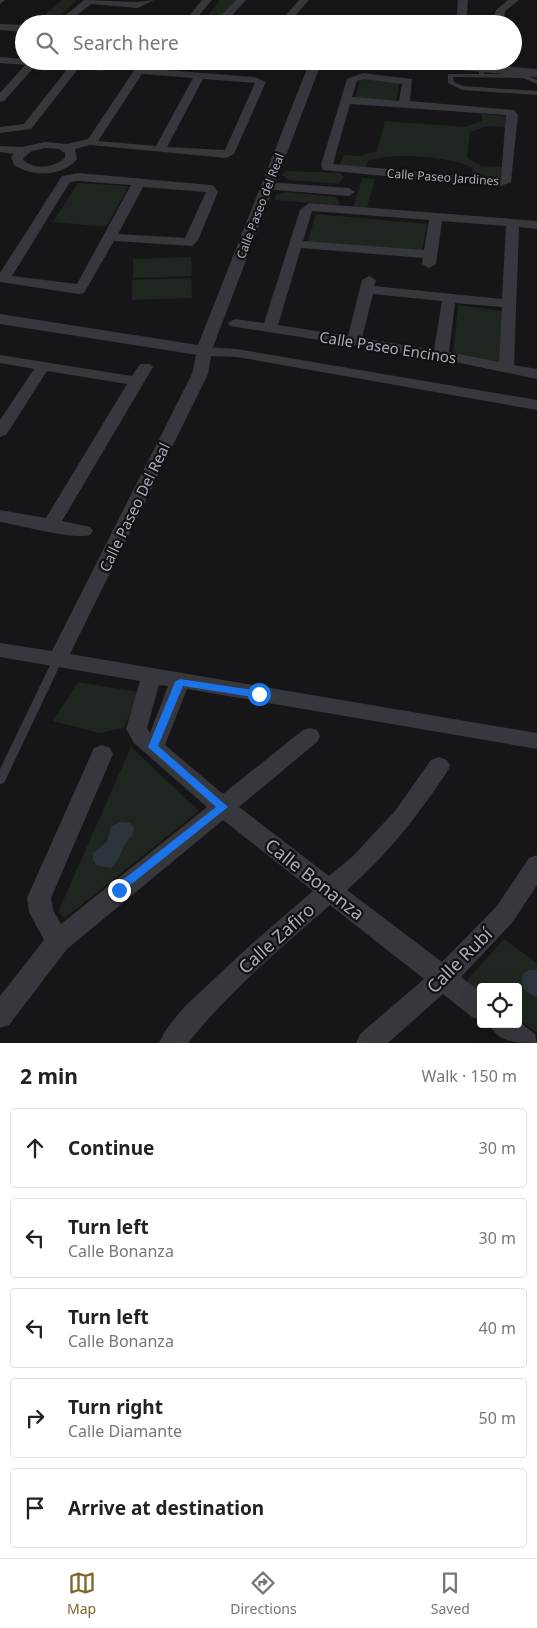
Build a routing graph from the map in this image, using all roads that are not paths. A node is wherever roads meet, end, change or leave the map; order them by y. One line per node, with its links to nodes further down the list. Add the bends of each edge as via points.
1 (4, 0): 9 (lane)
2 (92, 0): 3 (street, via 138,5); 10 (street)
3 (149, 0)
4 (207, 0): 11 (street)
5 (241, 0): 12 (street)
6 (304, 0): 13 (street)
7 (463, 0): 14 (street)
8 (513, 0): 15 (street)
9 (0, 3)
10 (74, 15)
11 (194, 15)
12 (227, 15)
13 (290, 15)
14 (462, 15)
15 (500, 15)
16 (0, 27): 17 (street)
17 (15, 28)
18 (0, 60): 19 (street)
19 (15, 61)
20 (522, 67): 21 (street)
21 (537, 68)
22 (26, 70): 31 (street)
23 (72, 70): 34 (street, via 30,124 21,129)
24 (312, 70): 45 (street, Calle Paseo del Real)
25 (468, 70): 26 (street)
26 (482, 72): 27 (street); 29 (lane, via 524,76); 30 (lane, via 450,75 451,83 462,88)
27 (537, 73)
28 (200, 75): 35 (street, via 139,71); 38 (street); 38 (street, via 260,80 230,152 226,155)
29 (537, 82)
30 (537, 93)
31 (0, 99)
32 (345, 100): 33 (street, Calle Paseo Jardines); 33 (street, Calle Paseo Jardines, via 352,79 363,76 408,81); 42 (street, Calle Paseo Jardines, via 326,165 332,169)
33 (404, 104): 42 (street, Calle Paseo Jardines, via 510,112 507,179 498,183)
34 (0, 130)
35 (94, 143): 37 (street); 38 (street)
36 (0, 150): 39 (street)
37 (69, 150): 39 (street, via 45,145); 41 (street, via 71,159)
38 (159, 150)
39 (20, 154): 40 (street); 41 (street, via 18,163 28,168)
40 (0, 156)
41 (58, 167): 43 (street)
42 (355, 171): 46 (street)
43 (70, 178): 44 (street); 51 (street, via 3,280 79,290)
44 (139, 182): 51 (street); 51 (street, via 210,189 212,192 187,243)
45 (268, 184): 46 (street); 59 (street, Calle Paseo del Real)
46 (350, 190): 47 (street)
47 (344, 209): 48 (street); 52 (street, via 309,207)
48 (436, 217): 49 (street); 52 (street, via 430,259)
49 (513, 223): 50 (street); 54 (street)
50 (537, 225)
51 (110, 237)
52 (296, 244): 57 (street)
53 (449, 298): 54 (street); 58 (street, via 368,285); 60 (street)
54 (509, 304): 64 (street)
55 (0, 319): 59 (street)
56 (235, 323): 57 (street, Calle Paseo Encinos)
57 (270, 328): 58 (street, Calle Paseo Encinos)
58 (354, 342): 60 (street, Calle Paseo Encinos)
59 (204, 350): 67 (street); 73 (street, Calle Paseo Del Real, via 200,374)
60 (441, 355): 64 (street, Calle Paseo Encinos)
61 (0, 359): 62 (street)
62 (43, 366): 66 (street); 68 (street)
63 (145, 367): 66 (street)
64 (506, 367): 65 (street, Calle Paseo Encinos)
65 (537, 374)
66 (136, 381): 70 (street)
67 (537, 405)
68 (0, 432)
69 (0, 516): 70 (street)
70 (50, 526): 71 (street)
71 (84, 531)
72 (0, 650): 73 (street)
73 (57, 661): 74 (street); 81 (lane)
74 (151, 677): 75 (street); 78 (street, Calle Bonanza, via 136,729)
75 (180, 682): 77 (street); 78 (street)
76 (310, 736): 82 (street)
77 (537, 741)
78 (153, 747): 82 (street, Calle Bonanza)
79 (102, 754): 85 (street, via 39,898 41,912)
80 (438, 766): 84 (street, Calle Zafiro, via 403,818 360,864)
81 (0, 780)
82 (223, 807): 84 (street, Calle Bonanza); 85 (street)
83 (537, 865): 86 (street, Calle Rubí, via 504,915)
84 (330, 890): 86 (street, Calle Bonanza); 90 (street, Calle Zafiro, via 258,952 196,1012)
85 (58, 940): 88 (street)
86 (443, 978): 87 (street, Calle Bonanza); 91 (street, Calle Rubí)
87 (477, 1005)
88 (0, 1016)
89 (507, 1028): 92 (street)
90 (172, 1043)
91 (369, 1043)
92 (526, 1043)

